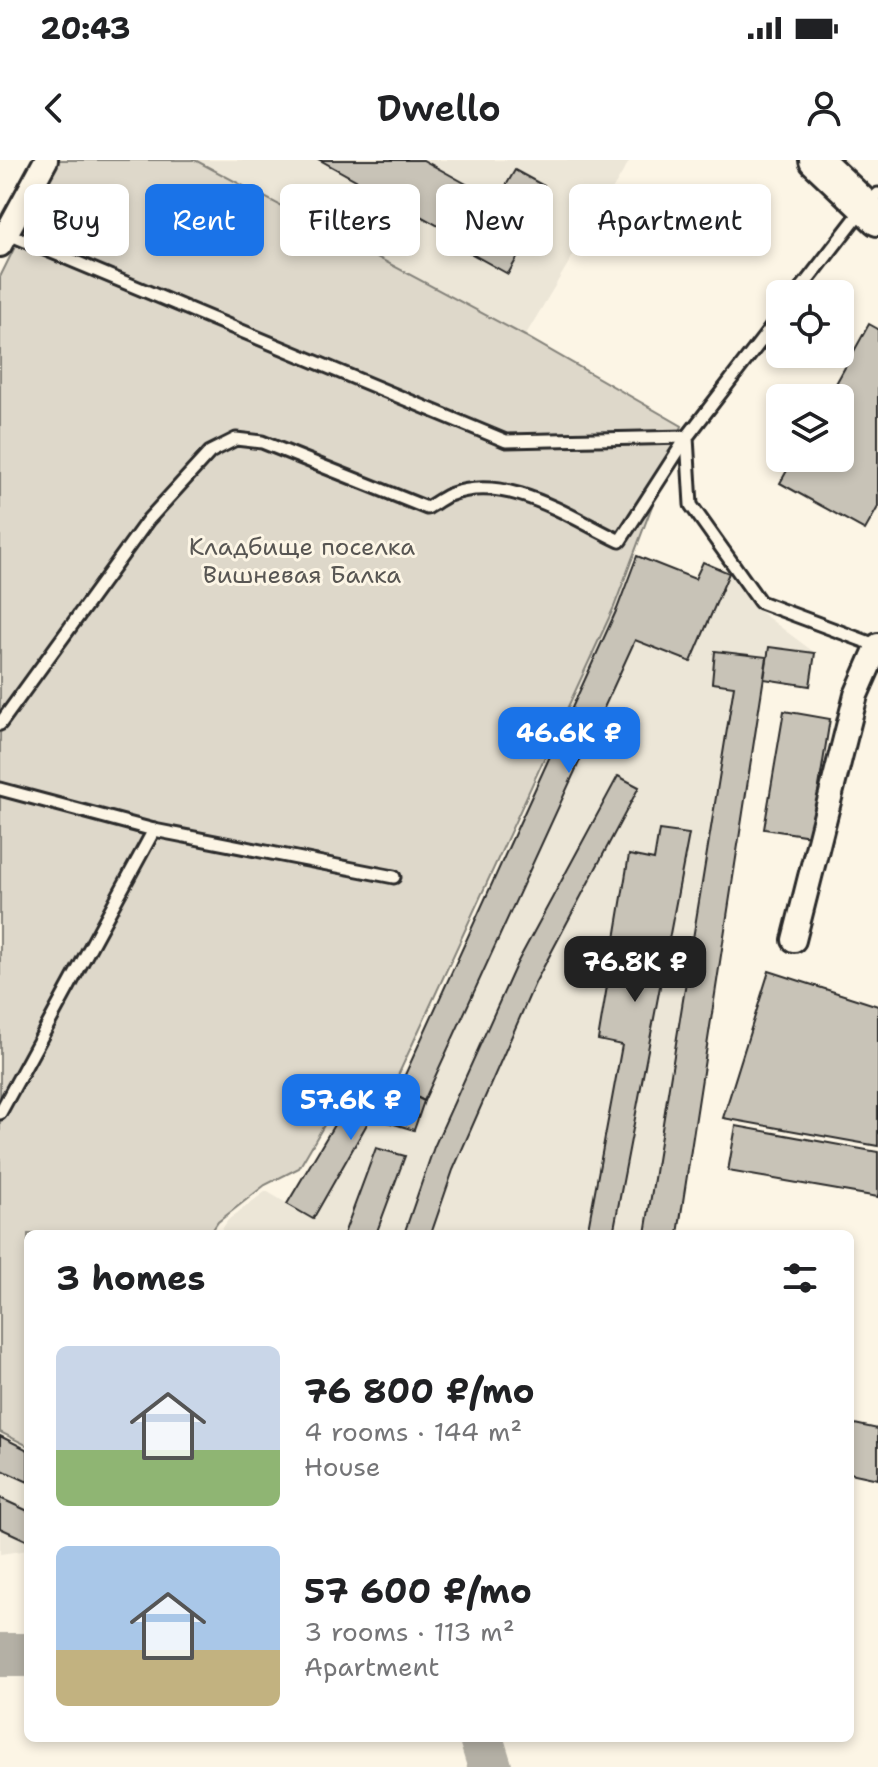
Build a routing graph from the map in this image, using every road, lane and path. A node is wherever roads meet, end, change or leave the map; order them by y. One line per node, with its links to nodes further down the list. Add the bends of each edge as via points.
1 (46, 160): 4 (street)
2 (816, 160): 3 (street)
3 (874, 207): 5 (lane)
4 (3, 239): 7 (lane, via 506,441)
5 (809, 280)
6 (766, 334): 7 (lane)
7 (687, 437): 8 (lane, via 691,505 760,602); 9 (lane, via 620,541 526,496 489,488 450,495 427,508 262,442 236,439 210,452 148,520)
8 (878, 646): 13 (street, via 856,695)
9 (0, 724)
10 (0, 789): 11 (lane)
11 (154, 830): 12 (lane); 14 (lane)
12 (394, 877)
13 (794, 940)
14 (0, 1113)

